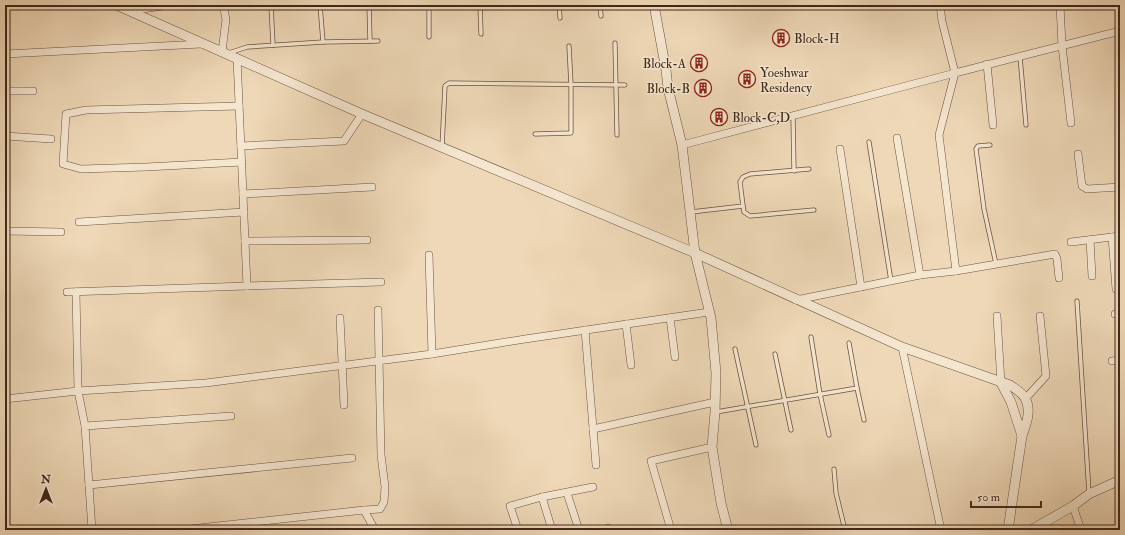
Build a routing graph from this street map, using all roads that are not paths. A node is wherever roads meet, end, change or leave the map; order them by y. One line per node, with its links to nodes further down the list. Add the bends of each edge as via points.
1 (116, 5): 14 (street)
2 (170, 5): 14 (street)
3 (223, 5): 28 (street, via 226,19)
4 (271, 5): 25 (lane)
5 (320, 5): 22 (lane)
6 (369, 5): 20 (lane)
7 (430, 5): 19 (lane)
8 (480, 5): 18 (lane)
9 (560, 5): 16 (lane)
10 (600, 5): 15 (lane)
11 (654, 5): 51 (street, via 668,88)
12 (940, 5): 33 (street)
13 (1060, 5): 27 (street)
14 (128, 11): 24 (street)
15 (600, 16)
16 (560, 18)
17 (1120, 31): 27 (street)
18 (481, 34)
19 (428, 37)
20 (370, 41): 21 (lane); 22 (lane)
21 (378, 41)
22 (323, 42): 25 (lane)
23 (615, 43): 35 (lane)
24 (201, 44): 28 (street); 29 (street)
25 (273, 45): 28 (lane, via 247,47)
26 (569, 46): 34 (lane)
27 (1062, 46): 30 (street); 42 (street)
28 (224, 53): 31 (street)
29 (5, 54)
30 (1020, 56): 32 (street); 43 (lane)
31 (237, 58): 39 (street); 40 (street)
32 (987, 64): 33 (street); 44 (street)
33 (954, 73): 41 (street); 79 (street, via 939,135)
34 (571, 85): 35 (lane); 45 (lane, via 571,133); 54 (lane, via 450,83 445,86)
35 (616, 85): 36 (lane); 46 (lane)
36 (625, 85)
37 (5, 91): 38 (street)
38 (32, 91)
39 (240, 106): 53 (street); 57 (street, via 86,110 66,114 63,164 81,169)
40 (362, 114): 53 (street, via 344,141); 54 (street)
41 (794, 116): 51 (street); 59 (lane)
42 (1071, 123)
43 (1026, 125)
44 (993, 126)
45 (535, 134)
46 (617, 134)
47 (5, 136): 49 (street)
48 (898, 138): 80 (street)
49 (51, 139)
50 (869, 142): 83 (lane)
51 (682, 145): 66 (street)
52 (990, 145): 78 (lane, via 978,146 976,149 984,209)
53 (241, 146): 57 (street)
54 (442, 148): 76 (street)
55 (840, 149): 86 (street)
56 (1078, 154): 61 (street, via 1082,186 1087,189)
57 (242, 162): 62 (street)
58 (809, 169): 59 (lane)
59 (794, 171): 63 (lane, via 750,174 743,177 740,182)
60 (372, 187): 62 (street)
61 (1120, 187)
62 (243, 194): 65 (street)
63 (743, 206): 64 (lane, via 744,212 750,216); 66 (lane)
64 (814, 210)
65 (244, 212): 67 (street); 74 (street)
66 (691, 212): 76 (street)
67 (79, 222)
68 (5, 231): 69 (street)
69 (61, 232)
70 (1120, 236): 71 (street)
71 (1112, 237): 73 (street); 87 (street)
72 (367, 240): 74 (street)
73 (1090, 240): 75 (street); 81 (street)
74 (245, 241): 85 (street)
75 (1071, 242)
76 (695, 253): 90 (street); 93 (street)
77 (429, 255): 104 (street)
78 (996, 264): 79 (street); 82 (street, via 1055,254)
79 (956, 271): 80 (street)
80 (920, 275): 83 (street)
81 (1092, 276)
82 (1059, 278)
83 (890, 281): 86 (street)
84 (381, 282): 85 (street)
85 (247, 286): 89 (street)
86 (861, 287): 90 (street)
87 (1116, 289)
88 (67, 292): 89 (street)
89 (76, 292): 114 (street)
90 (796, 300): 102 (street)
91 (1077, 301): 138 (lane)
92 (378, 310): 107 (street)
93 (709, 312): 97 (street); 121 (street, via 716,373)
94 (997, 316): 112 (street)
95 (1040, 316): 116 (street, via 1046,376)
96 (340, 318): 110 (street)
97 (670, 318): 98 (street); 106 (street)
98 (626, 324): 99 (street); 111 (street)
99 (585, 330): 104 (street); 125 (street)
100 (811, 337): 115 (lane)
101 (849, 343): 113 (lane)
102 (902, 347): 112 (street); 151 (street)
103 (735, 349): 120 (lane)
104 (432, 354): 107 (street)
105 (775, 354): 118 (lane)
106 (675, 357)
107 (380, 360): 110 (street); 141 (street, via 384,502 380,509)
108 (1120, 360): 109 (street)
109 (1112, 361)
110 (343, 365): 114 (street, via 206,383); 119 (street)
111 (631, 366)
112 (1002, 383): 116 (street, via 1010,385); 128 (street)
113 (857, 388): 115 (lane); 123 (lane)
114 (78, 391): 117 (street); 124 (street)
115 (820, 394): 118 (lane); 127 (lane)
116 (1026, 398): 128 (street, via 1027,423)
117 (5, 399)
118 (784, 400): 120 (lane); 126 (lane)
119 (344, 405)
120 (747, 406): 121 (lane); 129 (lane)
121 (715, 407): 125 (street); 130 (street)
122 (231, 416): 124 (street)
123 (864, 420)
124 (85, 426): 135 (street)
125 (593, 429): 132 (street)
126 (791, 430)
127 (829, 435)
128 (1022, 436): 152 (street)
129 (756, 445)
130 (712, 447): 148 (street, via 651,461); 149 (street)
131 (352, 458): 135 (street)
132 (596, 465)
133 (834, 469): 150 (lane, via 836,493)
134 (1120, 480): 138 (street)
135 (89, 484): 142 (street)
136 (593, 487): 137 (street)
137 (567, 493): 139 (street); 147 (street)
138 (1089, 494): 140 (street)
139 (542, 497): 145 (street, via 510,506); 146 (street)
140 (1073, 506): 153 (street); 154 (street)
141 (364, 510): 143 (street); 144 (street)
142 (92, 530)
143 (181, 530)
144 (375, 530)
145 (518, 530)
146 (552, 530)
147 (579, 530)
148 (671, 530)
149 (728, 530)
150 (845, 530)
151 (941, 530)
152 (1008, 530)
153 (1031, 530)
154 (1081, 530)

